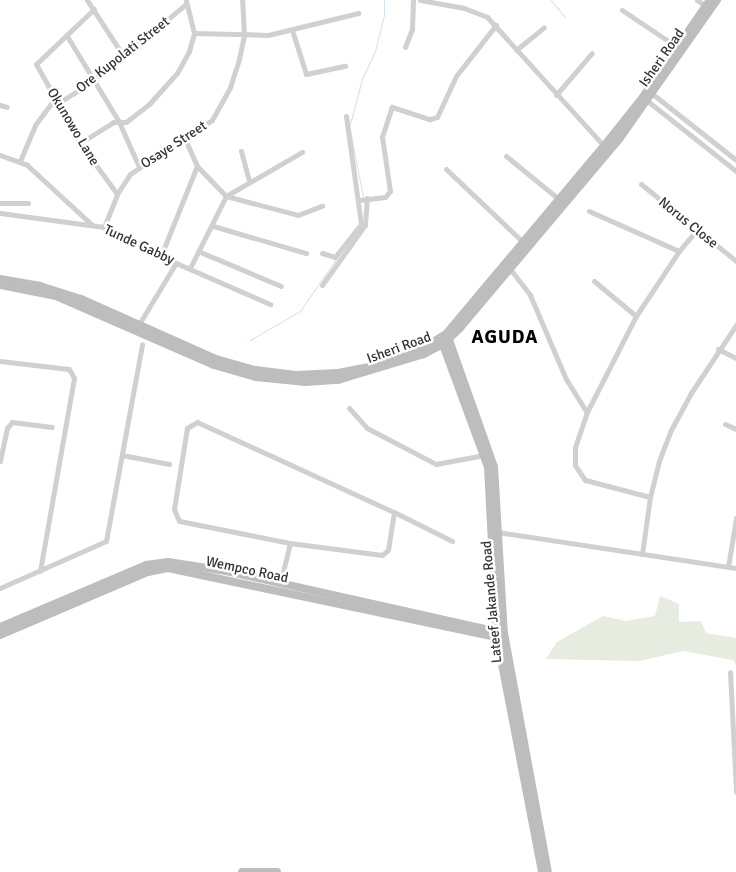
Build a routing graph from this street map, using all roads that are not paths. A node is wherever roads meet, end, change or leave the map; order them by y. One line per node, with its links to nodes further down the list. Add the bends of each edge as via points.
1 (88, 0): 9 (street)
2 (242, 0): 16 (street, Osaye Street)
3 (414, 0): 18 (street, via 412,29)
4 (420, 0): 12 (street, via 474,10)
5 (697, 0): 8 (street)
6 (717, 0): 20 (main road, Isheri Road)
7 (186, 2): 15 (street); 22 (street, Ore Kupolati Street)
8 (708, 3): 20 (main road, Isheri Road)
9 (94, 9): 17 (street); 22 (street)
10 (622, 10): 20 (street)
11 (358, 13): 14 (street)
12 (496, 25): 19 (street); 51 (street, via 456,76 437,117 430,119 392,107 382,137 390,191 385,197)
13 (544, 27): 19 (street)
14 (292, 30): 16 (street); 23 (street, via 306,74)
15 (194, 33): 16 (street); 31 (street, via 177,73 150,103 126,122)
16 (244, 35): 34 (street, Osaye Street, via 236,72 221,105 206,127)
17 (67, 36): 24 (street); 27 (street, Okunowo Lane, via 36,64)
18 (405, 47)
19 (516, 50): 25 (street)
20 (680, 50): 26 (main road, Isheri Road)
21 (592, 53): 25 (street)
22 (124, 57): 24 (street, Ore Kupolati Street)
23 (345, 66)
24 (92, 82): 27 (street, Ore Kupolati Street); 31 (street)
25 (556, 95): 36 (street)
26 (648, 96): 32 (street); 33 (street); 36 (main road, Isheri Road); 71 (main road, Isheri Road)
27 (57, 101): 35 (street, Okunowo Lane); 42 (street, via 35,125)
28 (0, 105): 29 (street)
29 (7, 107)
30 (346, 116): 51 (street)
31 (118, 122): 35 (street); 44 (street)
32 (689, 123): 33 (street); 41 (street)
33 (684, 130): 46 (street)
34 (185, 140): 43 (street); 44 (street, Osaye Street)
35 (80, 143): 49 (street, Okunowo Lane)
36 (604, 146): 52 (main road, Isheri Road)
37 (240, 151): 47 (street)
38 (302, 152): 47 (street)
39 (0, 154): 42 (street)
40 (506, 156): 52 (street)
41 (736, 160)
42 (20, 161): 58 (street)
43 (197, 166): 50 (street); 65 (street)
44 (139, 167): 49 (street, Osaye Street)
45 (446, 168): 62 (street)
46 (736, 171)
47 (249, 181): 50 (street)
48 (641, 184): 61 (street, Norus Close)
49 (117, 194): 60 (street, Osaye Street)
50 (226, 196): 55 (street, via 298,214); 59 (street)
51 (363, 199): 67 (street, via 361,224 346,246 335,256); 75 (street, via 366,225)
52 (560, 200): 62 (main road, Isheri Road)
53 (28, 203): 54 (street)
54 (0, 204)
55 (322, 206)
56 (589, 212): 64 (street)
57 (0, 213): 58 (street, Tunde Gabby)
58 (92, 226): 60 (street, Tunde Gabby)
59 (213, 226): 63 (street); 66 (street)
60 (104, 227): 65 (street, Tunde Gabby)
61 (696, 231): 64 (street); 68 (street, Norus Close)
62 (524, 243): 83 (main road, Isheri Road)
63 (198, 251): 70 (street); 76 (street)
64 (679, 251): 79 (street)
65 (162, 253): 69 (street, Tunde Gabby)
66 (306, 253)
67 (322, 253)
68 (736, 261)
69 (176, 263): 70 (street, Tunde Gabby); 81 (street)
70 (190, 268): 78 (street, Tunde Gabby)
71 (510, 269): 80 (main road, Isheri Road); 90 (street, via 530,295 566,379)
72 (0, 279): 77 (main road, Isheri Road)
73 (594, 281): 79 (street)
74 (0, 285): 77 (main road, Isheri Road)
75 (322, 285)
76 (281, 286)
77 (58, 294): 81 (main road, Isheri Road); 83 (main road, Isheri Road, via 214,365 285,381 323,381 356,376 424,354)
78 (270, 304)
79 (636, 316): 90 (street)
80 (464, 323): 83 (main road, Isheri Road); 88 (main road, via 456,341)
81 (139, 324): 83 (main road, Isheri Road, via 237,366 296,375 338,373 370,367)
82 (736, 325): 85 (street)
83 (445, 339): 88 (main road, Lateef Jakande Road); 95 (main road, Lateef Jakande Road)
84 (142, 344): 94 (street)
85 (718, 349): 86 (street); 98 (street, via 671,430)
86 (736, 358)
87 (0, 361): 107 (street, via 69,369 74,378)
88 (462, 377): 101 (main road, Lateef Jakande Road, via 494,467)
89 (349, 408): 95 (street, via 366,428 436,464)
90 (587, 412): 98 (street, via 575,447 578,473 586,480)
91 (725, 424): 93 (street)
92 (52, 427): 96 (street, via 12,422 6,428)
93 (736, 429)
94 (122, 455): 97 (street); 107 (street, via 106,541)
95 (484, 455): 101 (main road, Lateef Jakande Road)
96 (0, 461)
97 (169, 464)
98 (650, 497): 104 (street)
99 (394, 512): 102 (street); 103 (street, via 388,550 382,556); 103 (street, via 197,422 189,424 174,509 179,521)
100 (736, 518): 105 (street)
101 (496, 532): 104 (street); 111 (main road, Lateef Jakande Road); 115 (main road, Lateef Jakande Road)
102 (452, 541)
103 (290, 542): 109 (street)
104 (642, 554): 105 (street)
105 (728, 567): 106 (street)
106 (736, 568)
107 (40, 571): 110 (street)
108 (225, 575): 109 (main road, Wempco Road); 112 (main road, Wempco Road, via 168,562 146,565); 114 (main road, Wempco Road, via 159,569); 115 (main road, Wempco Road)
109 (280, 584): 113 (main road, Wempco Road)
110 (0, 588)
111 (496, 619): 113 (main road); 115 (main road, Lateef Jakande Road)
112 (0, 627)
113 (483, 631): 115 (main road, Wempco Road)
114 (0, 635)
115 (500, 635): 121 (main road, Lateef Jakande Road); 122 (main road, Lateef Jakande Road)
116 (730, 672): 117 (street)
117 (735, 744): 118 (street)
118 (736, 792)
119 (242, 872): 120 (main road)
120 (278, 872)
121 (542, 872)
122 (548, 872)

